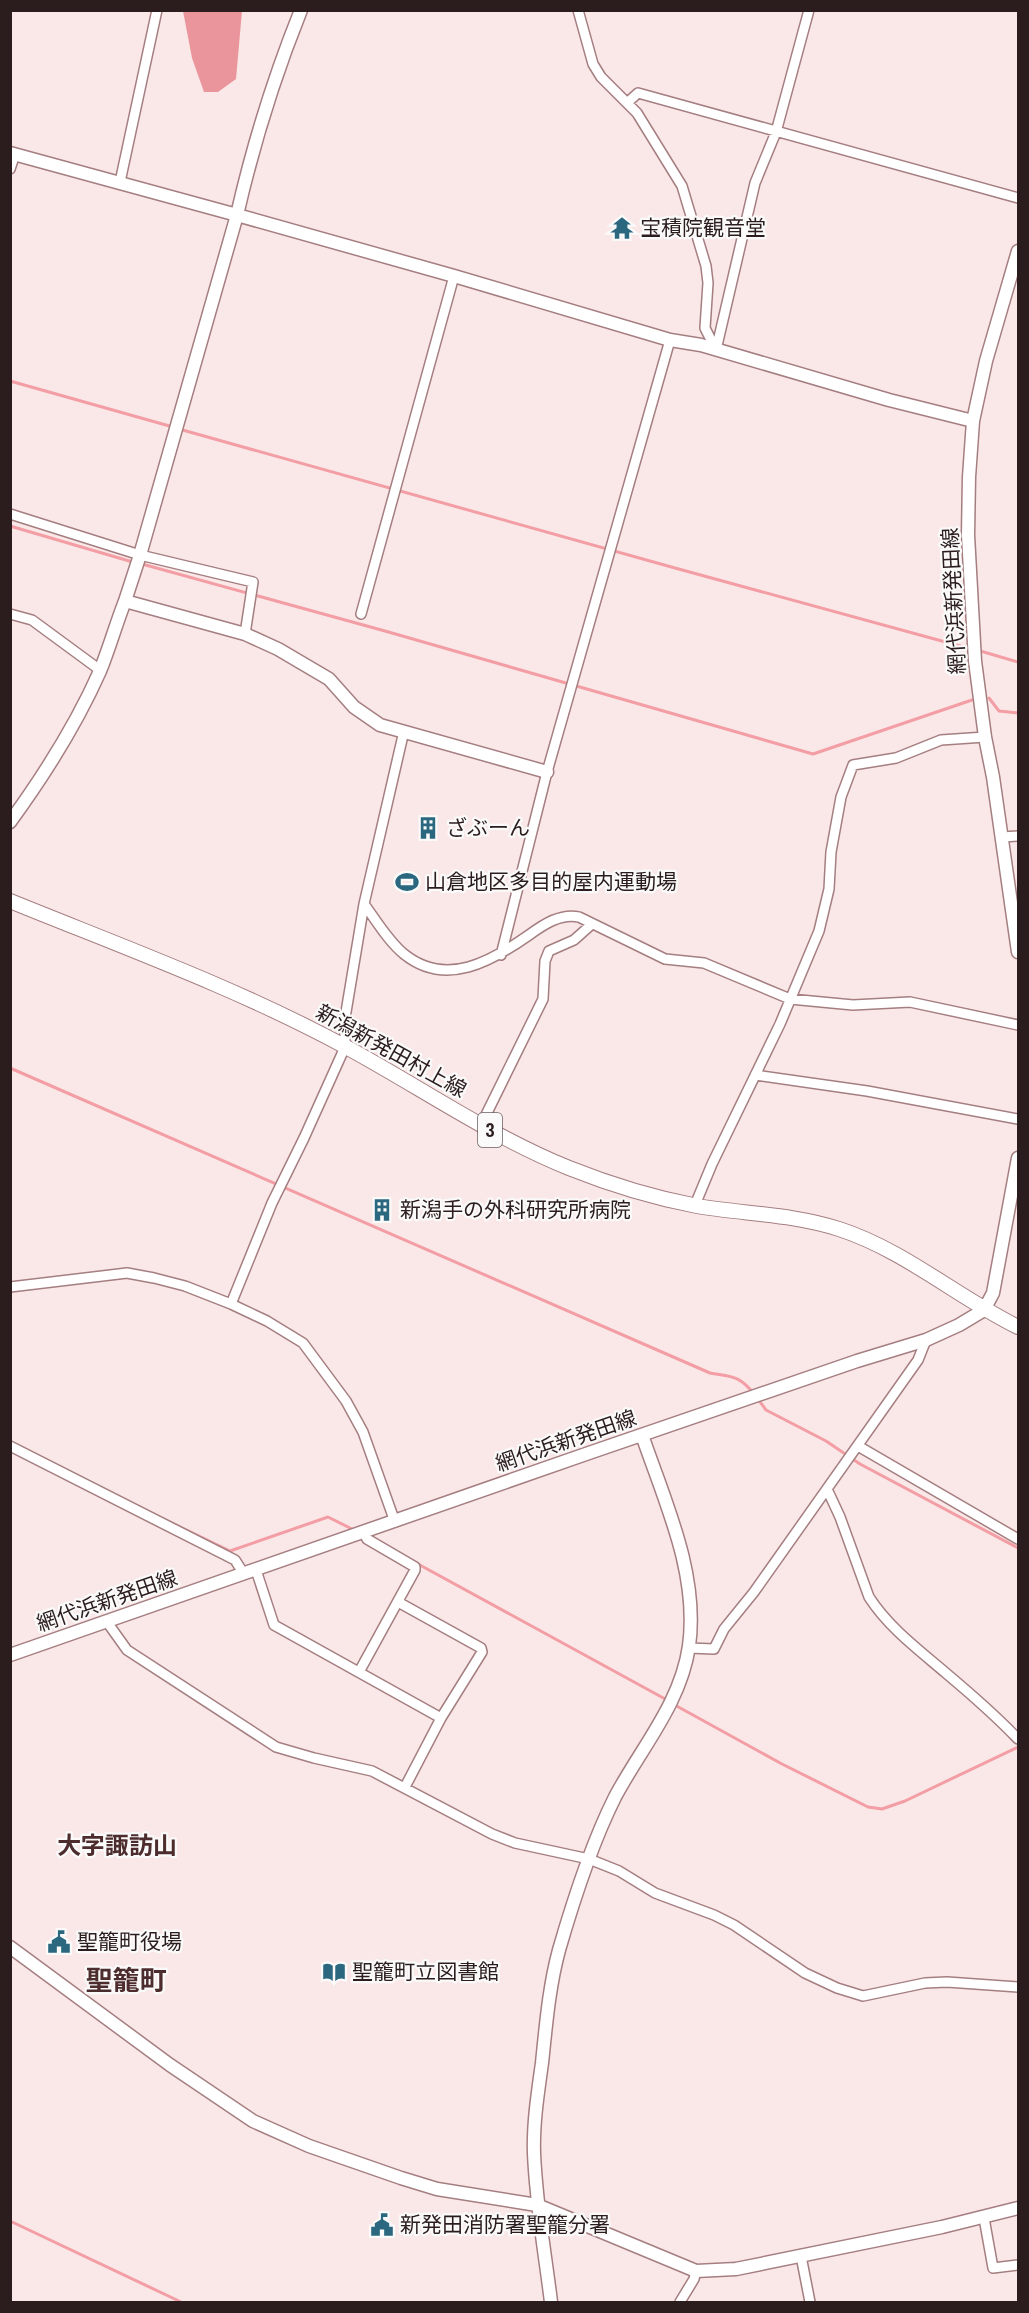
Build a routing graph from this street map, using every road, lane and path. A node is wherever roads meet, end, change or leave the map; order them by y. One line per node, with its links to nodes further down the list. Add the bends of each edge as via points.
1 (157, 10): 9 (street)
2 (302, 10): 11 (street, via 256,141)
3 (578, 10): 5 (street, via 593,64)
4 (809, 10): 6 (street)
5 (628, 102): 6 (street, via 638,93); 15 (street, via 682,186 706,266 705,328)
6 (776, 132): 10 (street); 15 (street, via 755,183)
7 (13, 153): 8 (street); 9 (street)
8 (10, 170)
9 (120, 182): 11 (street)
10 (1018, 198)
11 (237, 215): 13 (street); 18 (street)
12 (1018, 251): 16 (street, 網代浜新発田線)
13 (454, 276): 14 (street); 21 (street)
14 (670, 340): 15 (street); 26 (street)
15 (716, 350): 16 (street)
16 (973, 421): 25 (street, 網代浜新発田線, via 969,546 972,632)
17 (10, 514): 18 (street)
18 (140, 555): 19 (street); 22 (street, via 253,582)
19 (124, 601): 22 (street); 23 (street)
20 (10, 614): 23 (street, via 32,620)
21 (361, 614)
22 (245, 634): 24 (street, via 318,671 371,720)
23 (100, 670): 27 (street, via 41,779)
24 (404, 731): 26 (street); 31 (street)
25 (984, 737): 29 (street, 網代浜新発田線); 35 (street, via 941,740 896,758 853,765 841,797 819,931)
26 (547, 772): 34 (street)
27 (10, 822)
28 (1018, 836): 29 (street)
29 (1002, 837): 33 (street, 網代浜新発田線)
30 (10, 901): 37 (main road, 新潟新発田村上線 / 3, via 251,1000)
31 (364, 904): 34 (street, via 395,946 430,968 468,969); 37 (street, via 345,1018)
32 (592, 924): 34 (street, via 569,915 559,918); 35 (street, via 665,959 704,963); 40 (street, via 574,940 549,951 543,999)
33 (1018, 952)
34 (501, 955)
35 (790, 999): 36 (street, via 853,1005 910,1002); 38 (street)
36 (1018, 1024)
37 (345, 1047): 40 (main road, 新潟新発田村上線 / 3); 44 (street, via 272,1203)
38 (755, 1075): 39 (street); 42 (street)
39 (1018, 1119)
40 (481, 1125): 42 (main road, 新潟新発田村上線 / 3, via 569,1168)
41 (1018, 1158): 45 (street, via 993,1293)
42 (695, 1205): 45 (main road, 新潟新発田村上線 / 3, via 838,1229 880,1245)
43 (10, 1287): 44 (street, via 127,1273 185,1286)
44 (231, 1304): 52 (street, via 303,1342 346,1401 363,1432)
45 (984, 1310): 46 (main road, 新潟新発田村上線 / 3); 47 (street, 網代浜新発田線)
46 (1018, 1327)
47 (927, 1340): 48 (street, 網代浜新発田線); 50 (street, via 918,1360)
48 (642, 1435): 52 (street, 網代浜新発田線); 58 (street, via 680,1546 688,1585)
49 (10, 1446): 55 (street, via 235,1560)
50 (858, 1446): 51 (street); 54 (street)
51 (827, 1489): 58 (street, via 724,1629 714,1649); 62 (street, via 876,1608 894,1629)
52 (395, 1522): 53 (street, 網代浜新発田線)
53 (364, 1533): 55 (street, 網代浜新発田線); 56 (street, via 367,1539 414,1567)
54 (1018, 1539)
55 (250, 1572): 57 (street, 網代浜新発田線); 60 (street, via 274,1625)
56 (398, 1602): 60 (street); 61 (street, via 481,1648)
57 (107, 1622): 59 (street, 網代浜新発田線); 63 (street, via 127,1650 276,1747 372,1771)
58 (689, 1648): 64 (street, via 673,1700 616,1796)
59 (10, 1655)
60 (359, 1672): 61 (street)
61 (441, 1718): 63 (street)
62 (1018, 1739)
63 (405, 1787): 64 (street, via 515,1843)
64 (589, 1859): 66 (street, via 656,1893 724,1920 805,1973 863,1996 925,1983); 67 (street, via 553,1979 537,2105)
65 (10, 1947): 67 (street, via 253,2121 309,2146 437,2189)
66 (1018, 1987)
67 (537, 2205): 72 (street); 73 (street)
68 (1018, 2208): 69 (street)
69 (984, 2218): 70 (street); 71 (street, via 993,2268)
70 (801, 2256): 72 (street, via 736,2270); 75 (street)
71 (1018, 2265)
72 (696, 2271): 74 (street)
73 (551, 2302)
74 (680, 2302)
75 (810, 2302)

